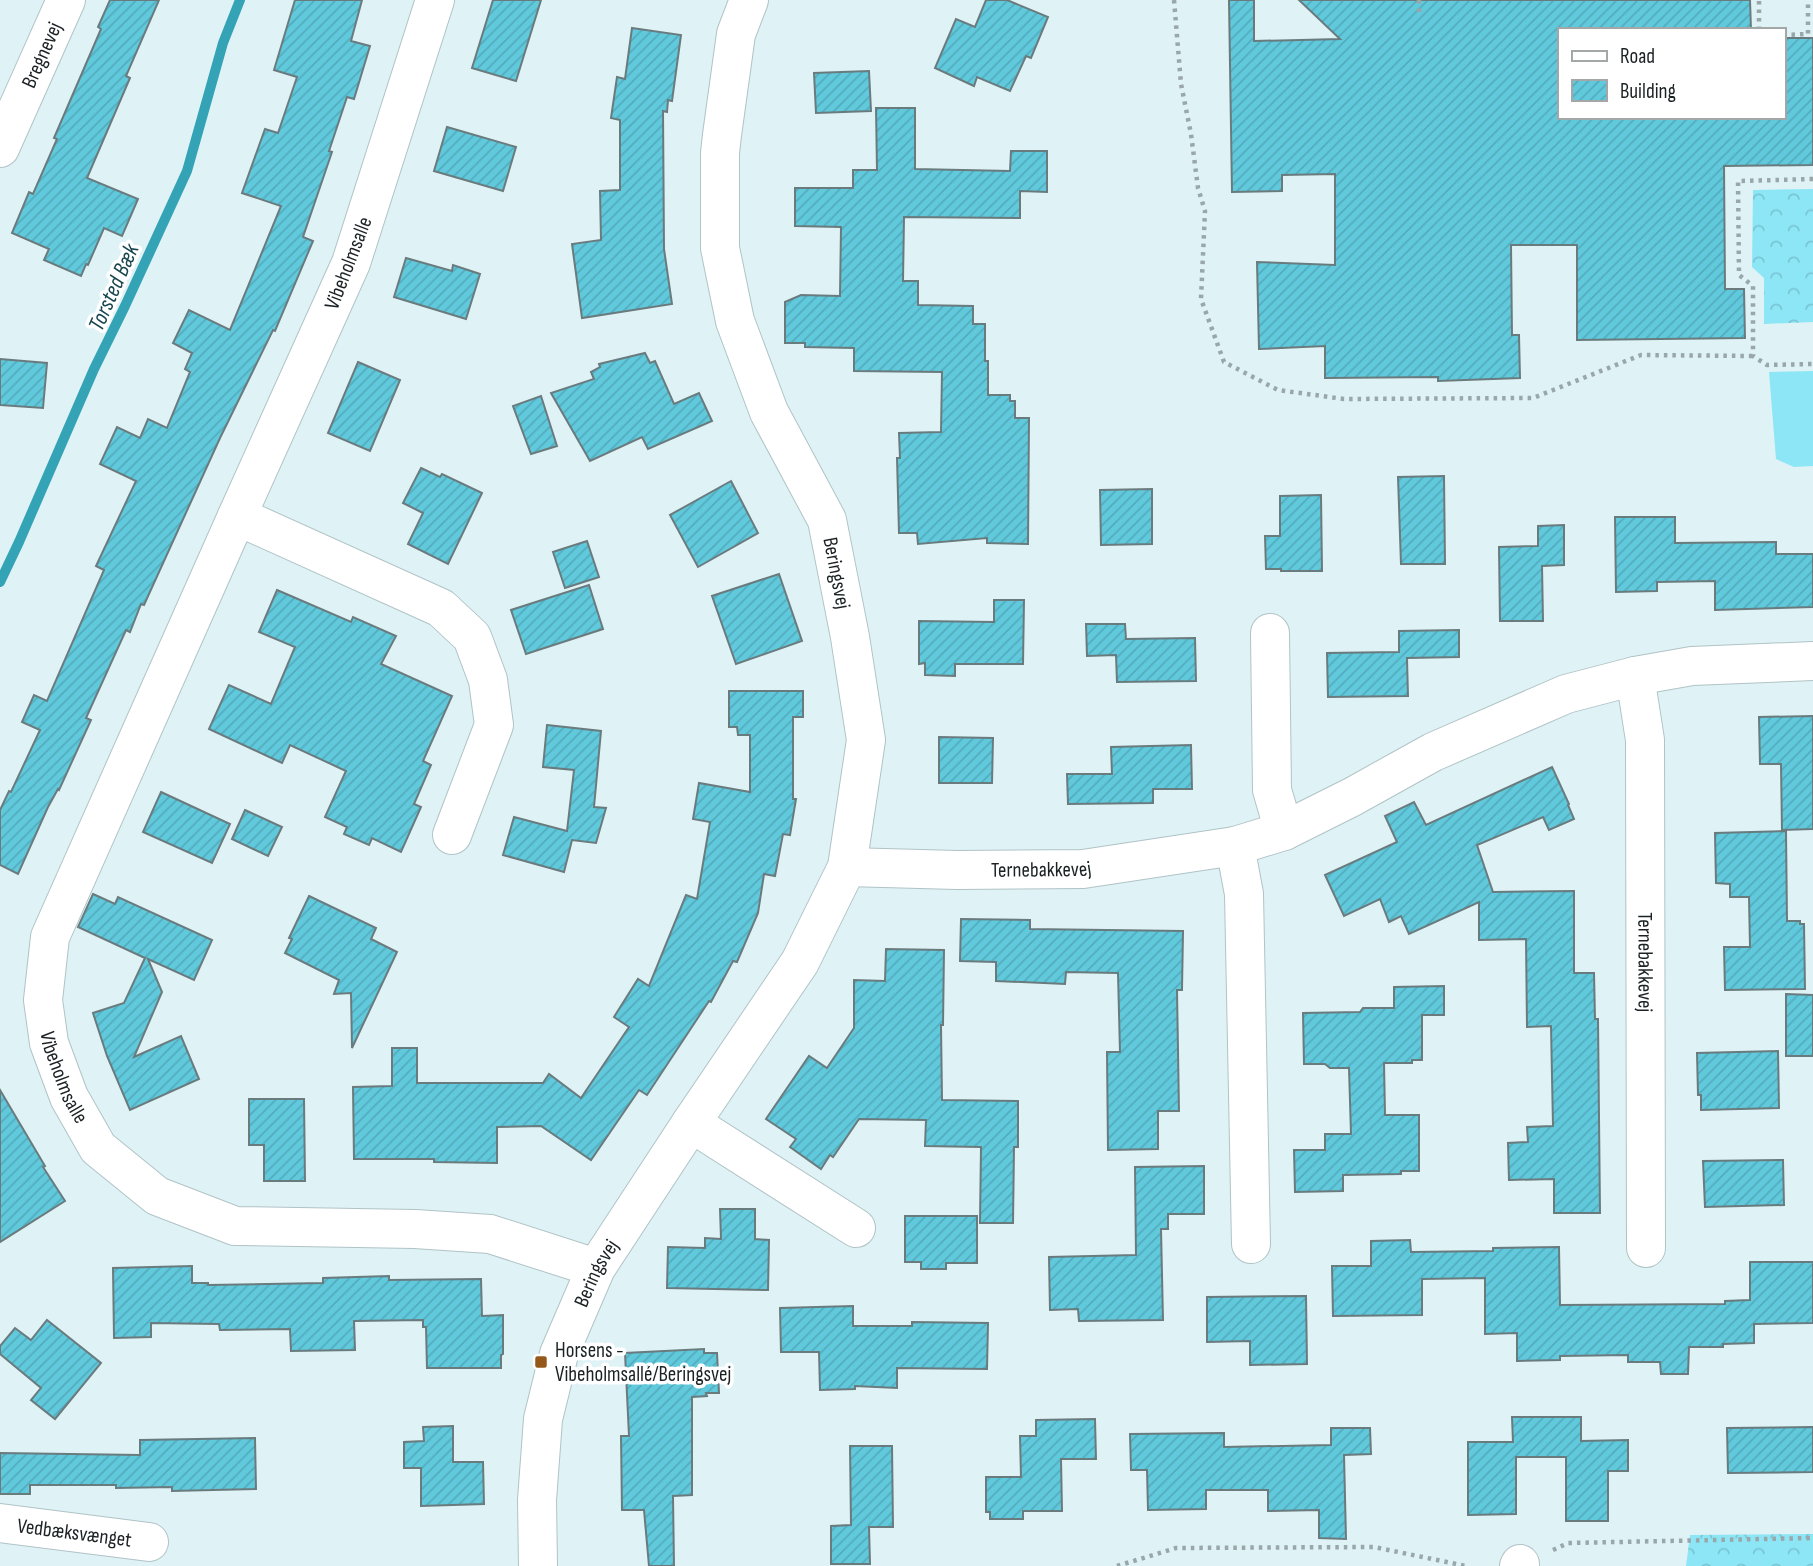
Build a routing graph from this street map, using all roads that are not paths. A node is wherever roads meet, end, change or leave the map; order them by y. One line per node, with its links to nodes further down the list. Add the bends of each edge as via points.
1 (66, 0): 4 (street, Bregnevej)
2 (435, 0): 5 (street, Vibeholmsalle, via 351,263)
3 (749, 0): 12 (street, Beringsvej, via 736,34 720,153 720,248 735,321 769,412 827,520 866,740)
4 (0, 148)
5 (237, 516): 10 (street, via 441,608 472,637 488,680 494,725); 17 (street, Vibeholmsalle, via 50,937 43,1000 48,1043 69,1097 98,1148 157,1196 235,1226 490,1234)
6 (1270, 633): 9 (street, via 1272,790)
7 (1813, 661): 8 (street, Ternebakkevej, via 1692,666)
8 (1634, 677): 9 (street, Ternebakkevej, via 1566,694 1433,752); 16 (street, Ternebakkevej, via 1645,740)
9 (1284, 831): 11 (street, Ternebakkevej)
10 (452, 835)
11 (1235, 846): 12 (street, Ternebakkevej, via 1083,869); 15 (street, via 1244,894)
12 (847, 867): 13 (street, Beringsvej, via 800,962)
13 (691, 1124): 14 (street); 17 (street, Beringsvej)
14 (856, 1228)
15 (1251, 1244)
16 (1646, 1248)
17 (596, 1268): 20 (street, Beringsvej, via 559,1354 544,1419 537,1500)
18 (0, 1523): 19 (street, Vedbæksvænget)
19 (149, 1542)
20 (538, 1566)

